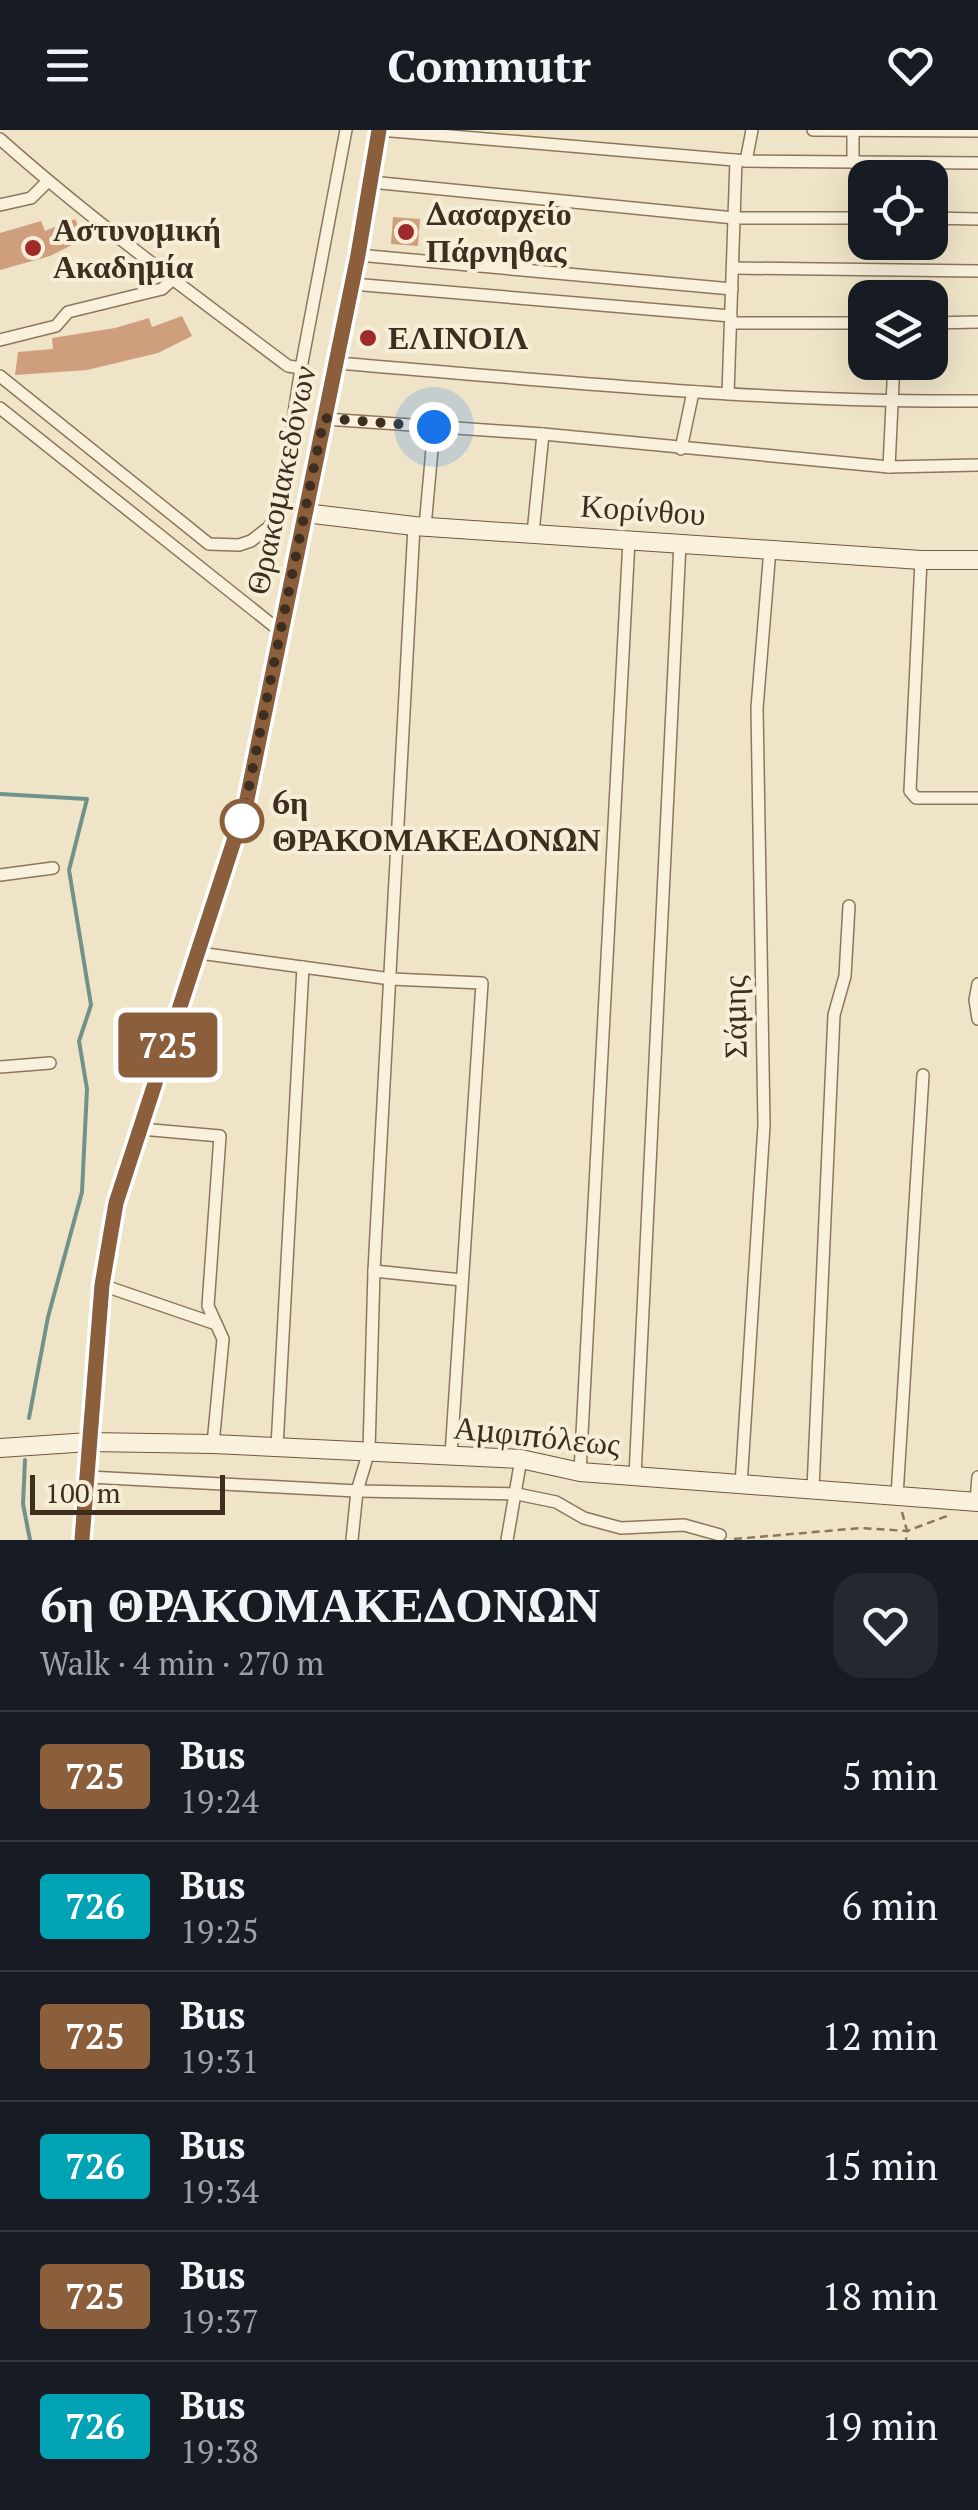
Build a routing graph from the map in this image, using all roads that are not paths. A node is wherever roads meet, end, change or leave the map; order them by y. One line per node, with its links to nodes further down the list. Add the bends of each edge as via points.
1 (346, 130): 34 (street)
2 (380, 130): 9 (street); 16 (street, Θρακομακεδόνων)
3 (542, 130): 9 (street)
4 (752, 130): 10 (street)
5 (813, 130): 7 (street)
6 (978, 131): 7 (street)
7 (853, 132): 11 (street)
8 (0, 139): 15 (street)
9 (540, 144): 10 (street)
10 (741, 160): 12 (street); 18 (street)
11 (852, 160)
12 (848, 162)
13 (948, 164): 14 (street)
14 (978, 164)
15 (48, 181): 17 (street, via 31,198); 25 (street)
16 (371, 182): 18 (street); 22 (street, Θρακομακεδόνων)
17 (0, 205)
18 (734, 218): 19 (street); 23 (street)
19 (848, 218)
20 (948, 218): 21 (street)
21 (978, 219)
22 (358, 255): 26 (street, Θρακομακεδόνων); 27 (street)
23 (733, 268): 24 (street); 27 (street)
24 (978, 271)
25 (173, 279): 32 (street, via 162,289 68,312 56,326); 34 (street, via 288,366)
26 (352, 284): 28 (street); 33 (street, Θρακομακεδόνων)
27 (732, 289): 28 (street)
28 (731, 320): 31 (street); 38 (street)
29 (948, 322): 30 (street)
30 (978, 322)
31 (848, 323)
32 (0, 340)
33 (336, 363): 37 (street); 42 (street, Θρακομακεδόνων)
34 (301, 368): 35 (street, via 279,509 262,535 226,546 210,544 171,516)
35 (0, 376)
36 (893, 380): 40 (street)
37 (692, 392): 38 (street); 45 (street)
38 (728, 394): 40 (street)
39 (978, 401): 40 (street)
40 (892, 402): 47 (street)
41 (0, 408): 56 (street)
42 (324, 418): 43 (street); 48 (street, Θρακομακεδόνων)
43 (434, 427): 44 (street); 49 (street)
44 (543, 434): 45 (street); 50 (street)
45 (681, 449): 47 (street)
46 (978, 465): 47 (street)
47 (889, 467)
48 (305, 513): 49 (street, Κορίνθου); 56 (street, Θρακομακεδόνων)
49 (419, 526): 50 (street, Κορίνθου); 63 (street)
50 (533, 534): 51 (street, Κορίνθου)
51 (628, 540): 52 (street, Κορίνθου); 81 (street)
52 (680, 543): 53 (street, Κορίνθου); 82 (street)
53 (770, 549): 54 (street, Κορίνθου); 85 (street, Σάμης, via 757,708 764,1125)
54 (921, 560): 55 (street, Κορίνθου); 57 (street, via 910,791 916,798)
55 (978, 560)
56 (280, 630): 61 (street, Θρακομακεδόνων, via 246,804)
57 (978, 798)
58 (53, 868): 59 (street)
59 (0, 875)
60 (849, 906): 86 (street, via 846,976 834,1015)
61 (198, 953): 62 (street); 69 (street, Θρακομακεδόνων)
62 (303, 967): 63 (street); 76 (street)
63 (391, 978): 70 (street); 71 (street, via 482,984)
64 (978, 984): 65 (street)
65 (978, 1019)
66 (50, 1063): 67 (street)
67 (0, 1067)
68 (923, 1075): 89 (street)
69 (141, 1129): 72 (street, Θρακομακεδόνων, via 116,1203); 73 (street, via 220,1136 208,1306)
70 (374, 1271): 71 (street); 78 (street)
71 (462, 1280): 79 (street)
72 (102, 1285): 73 (street); 74 (street, Θρακομακεδόνων)
73 (216, 1324): 75 (street, via 224,1339)
74 (89, 1442): 75 (street, Αμφιπόλεως); 77 (street, Αμφιπόλεως); 83 (street, Θρακομακεδόνων)
75 (213, 1444): 76 (street, Αμφιπόλεως)
76 (277, 1446): 78 (street, Αμφιπόλεως)
77 (0, 1448)
78 (369, 1451): 79 (street, Αμφιπόλεως); 87 (street)
79 (451, 1455): 80 (street, Αμφιπόλεως)
80 (521, 1459): 81 (street, Αμφιπόλεως); 88 (street)
81 (580, 1472): 82 (street, Αμφιπόλεως)
82 (635, 1476): 85 (street, Αμφιπόλεως)
83 (89, 1477): 87 (street); 92 (street, Θρακομακεδόνων)
84 (978, 1477): 90 (street)
85 (741, 1485): 86 (street, Αμφιπόλεως)
86 (812, 1489): 89 (street, Αμφιπόλεως)
87 (357, 1490): 88 (street); 93 (street)
88 (516, 1494): 91 (street, via 621,1528 684,1525); 94 (street)
89 (897, 1496): 90 (street, Αμφιπόλεως)
90 (977, 1502)
91 (720, 1535)
92 (82, 1540)
93 (352, 1540)
94 (506, 1540)

